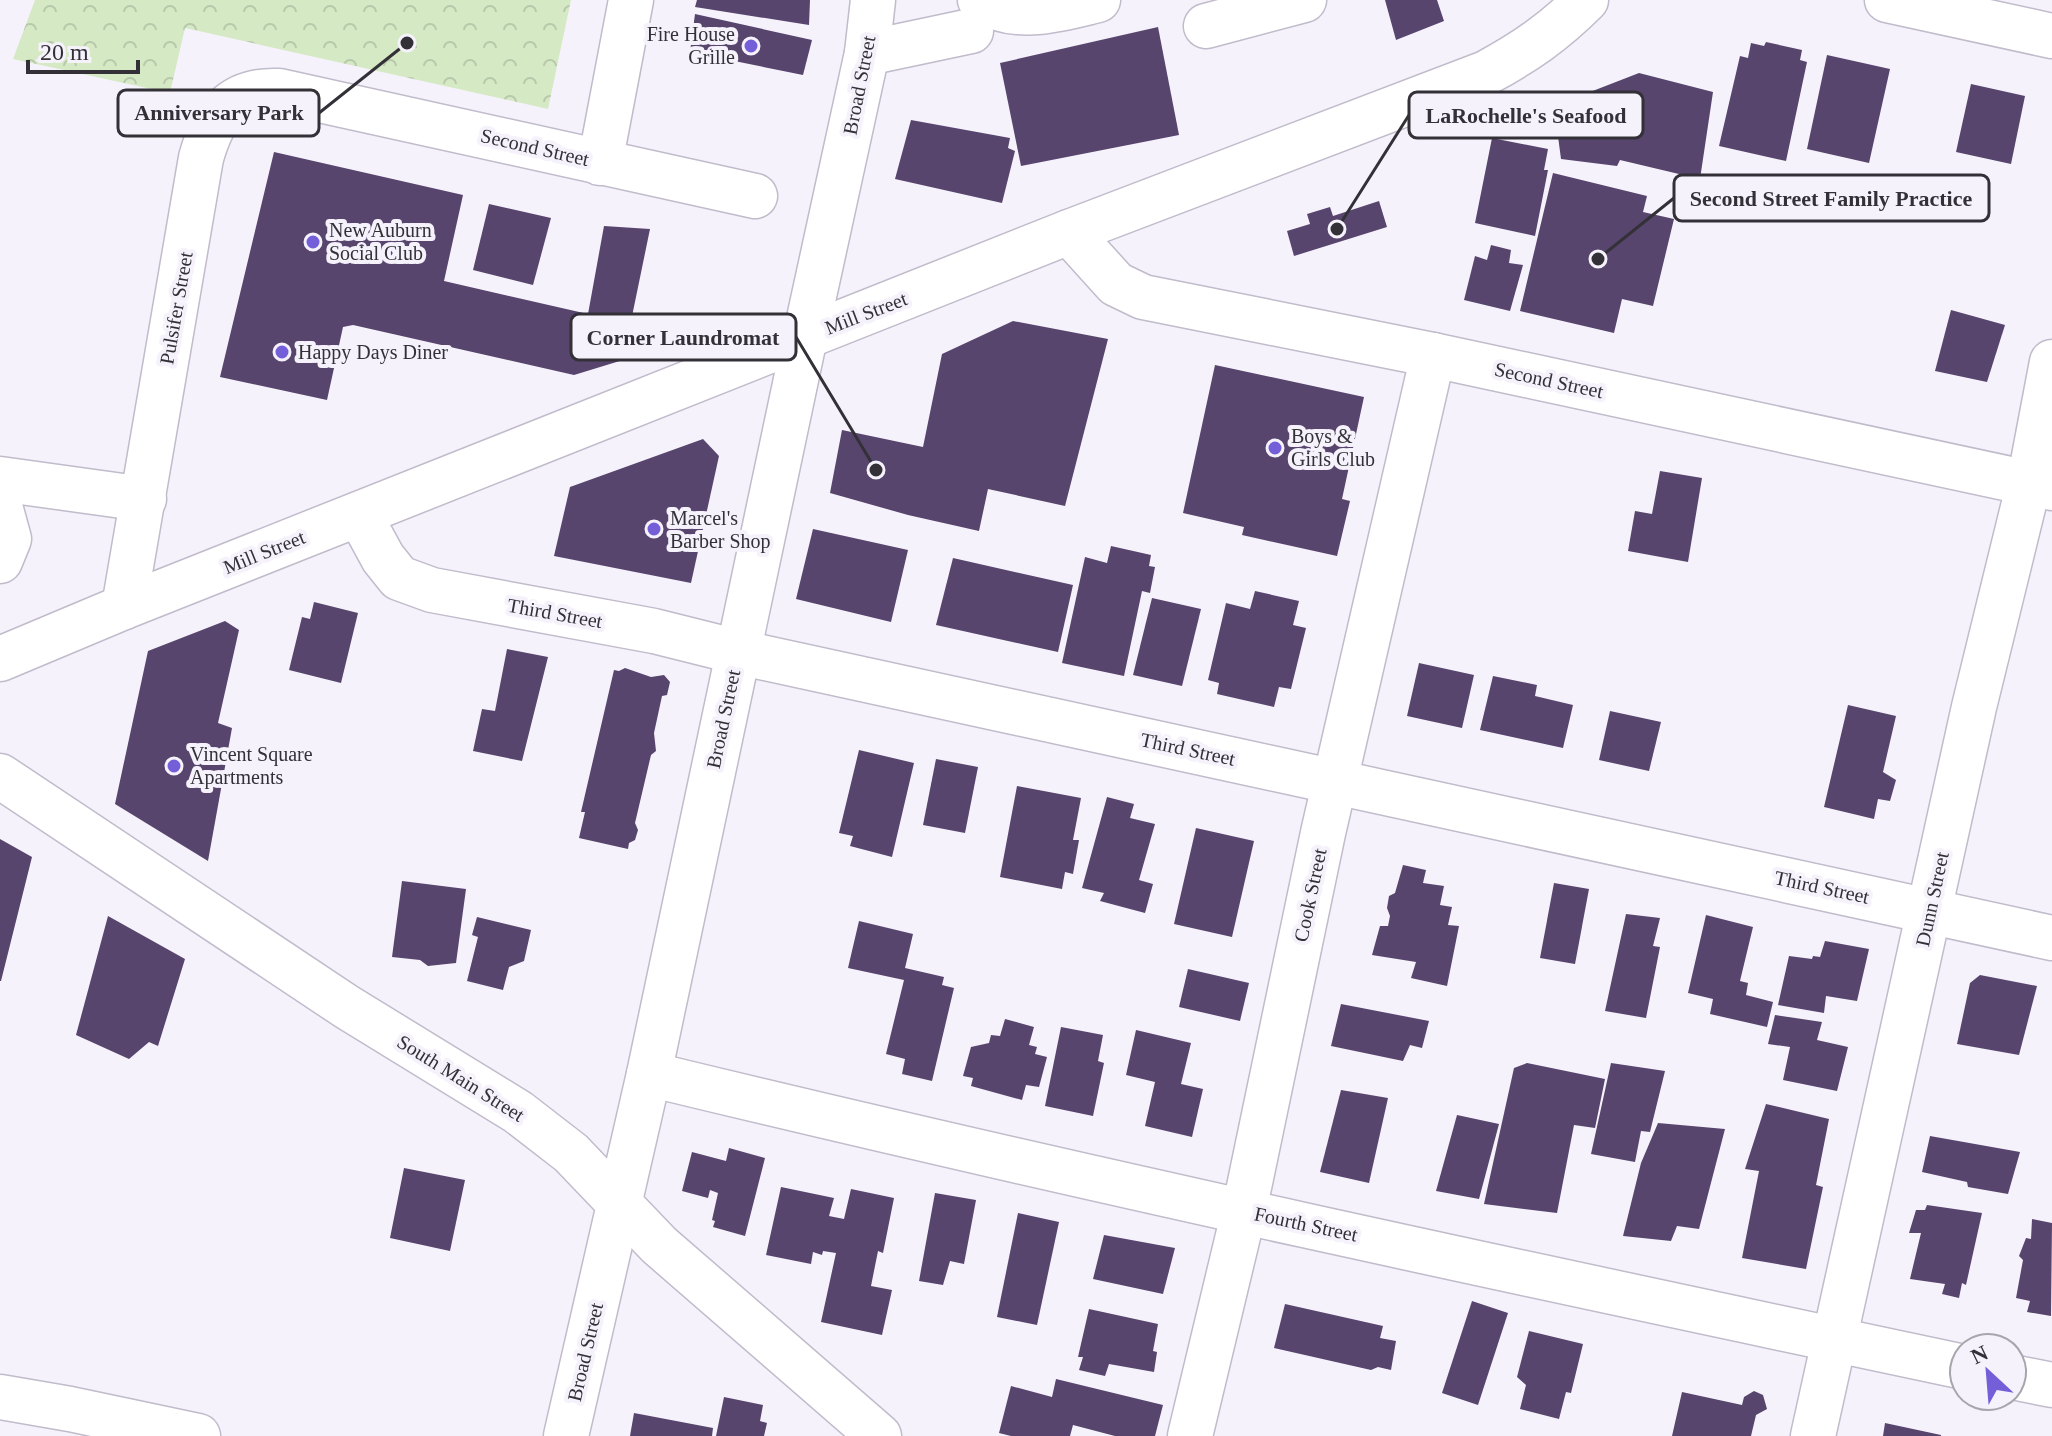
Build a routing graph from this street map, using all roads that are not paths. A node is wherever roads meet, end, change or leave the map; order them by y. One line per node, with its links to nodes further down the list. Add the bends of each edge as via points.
1 (631, 0): 12 (street)
2 (873, 0): 10 (street, Broad Street)
3 (1098, 0): 7 (street, via 1051,11)
4 (1304, 0): 8 (street)
5 (1586, 0): 14 (street, Mill Street, via 1529,50 1486,73)
6 (1887, 0): 9 (street)
7 (975, 16): 10 (street)
8 (1206, 26)
9 (2052, 36)
10 (867, 53): 15 (street, Broad Street)
11 (314, 98): 12 (street, Second Street); 20 (street, Pulsifer Street, via 260,90 243,95 227,105 207,139)
12 (600, 163): 13 (street, Second Street)
13 (755, 196)
14 (1069, 232): 15 (street, Mill Street); 16 (street, Second Street, via 1116,284 1143,297)
15 (805, 337): 21 (street, Mill Street); 23 (street, Broad Street)
16 (1433, 355): 19 (street, Second Street); 26 (street, Cook Street)
17 (2052, 362): 19 (street, Dunn Street)
18 (0, 479): 20 (street)
19 (2040, 486): 27 (street, Dunn Street, via 1974,707)
20 (144, 499): 22 (street, Pulsifer Street)
21 (359, 514): 22 (street, Mill Street); 23 (street, Third Street, via 399,578 432,590)
22 (124, 607): 24 (street, Mill Street)
23 (738, 652): 26 (street, Third Street); 29 (street, Broad Street)
24 (0, 659)
25 (0, 776): 30 (street, South Main Street, via 347,1007 518,1112 571,1153)
26 (1335, 781): 27 (street, Third Street); 31 (street, Cook Street)
27 (1929, 910): 28 (street, Third Street); 32 (street, Dunn Street)
28 (2052, 938)
29 (649, 1074): 30 (street, Broad Street); 31 (street, Fourth Street)
30 (619, 1203): 38 (street, Broad Street); 39 (street, South Main Street, via 659,1245)
31 (1244, 1211): 32 (street, Fourth Street); 40 (street, Cook Street)
32 (1836, 1339): 33 (street, Fourth Street); 41 (street, Dunn Street)
33 (1948, 1364)
34 (2028, 1380): 35 (street)
35 (2052, 1385)
36 (0, 1397): 37 (street)
37 (198, 1436)
38 (566, 1436)
39 (879, 1436)
40 (1190, 1436)
41 (1813, 1436)

